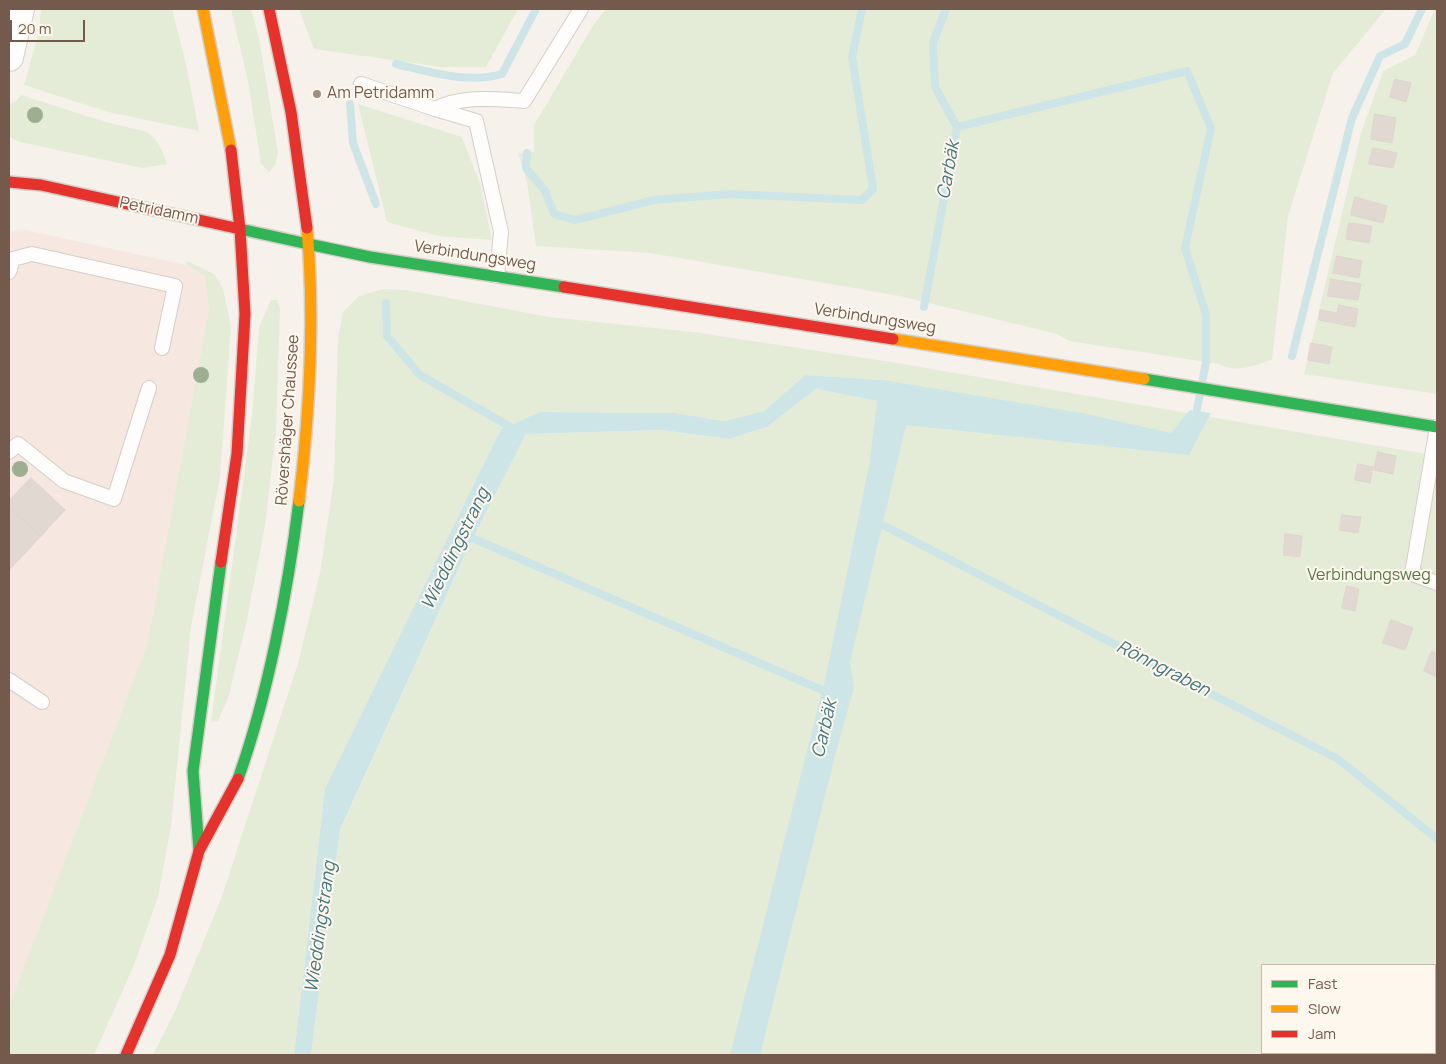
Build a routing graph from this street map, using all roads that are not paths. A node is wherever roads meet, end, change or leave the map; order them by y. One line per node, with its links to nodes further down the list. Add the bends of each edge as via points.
1 (20, 9): 5 (street)
2 (203, 9): 9 (main road, Rövershäger Chaussee, via 226,121)
3 (269, 9): 10 (main road, Rövershäger Chaussee, via 299,156)
4 (581, 9): 7 (lane, via 524,101 489,98 449,102)
5 (9, 57)
6 (361, 84): 7 (lane)
7 (434, 110): 12 (lane, via 476,121 501,232)
8 (9, 182): 9 (main road, Petridamm, via 41,185)
9 (240, 229): 10 (main road, Petridamm); 20 (main road, Rövershäger Chaussee, via 245,314 240,410 237,454 207,656 194,771)
10 (308, 244): 12 (main road, Verbindungsweg); 20 (main road, Rövershäger Chaussee, via 311,325 307,430 287,584 267,674 235,786)
11 (9, 272): 13 (lane, via 13,259 32,254 175,286)
12 (497, 276): 15 (main road, Verbindungsweg)
13 (162, 348)
14 (150, 388): 16 (lane, via 114,499 64,481 18,444)
15 (1437, 427): 17 (lane, via 1412,574)
16 (9, 452)
17 (1437, 583)
18 (9, 680): 19 (lane)
19 (42, 702)
20 (199, 850): 21 (main road, Rövershäger Chaussee, via 180,922 151,1005)
21 (126, 1055)

